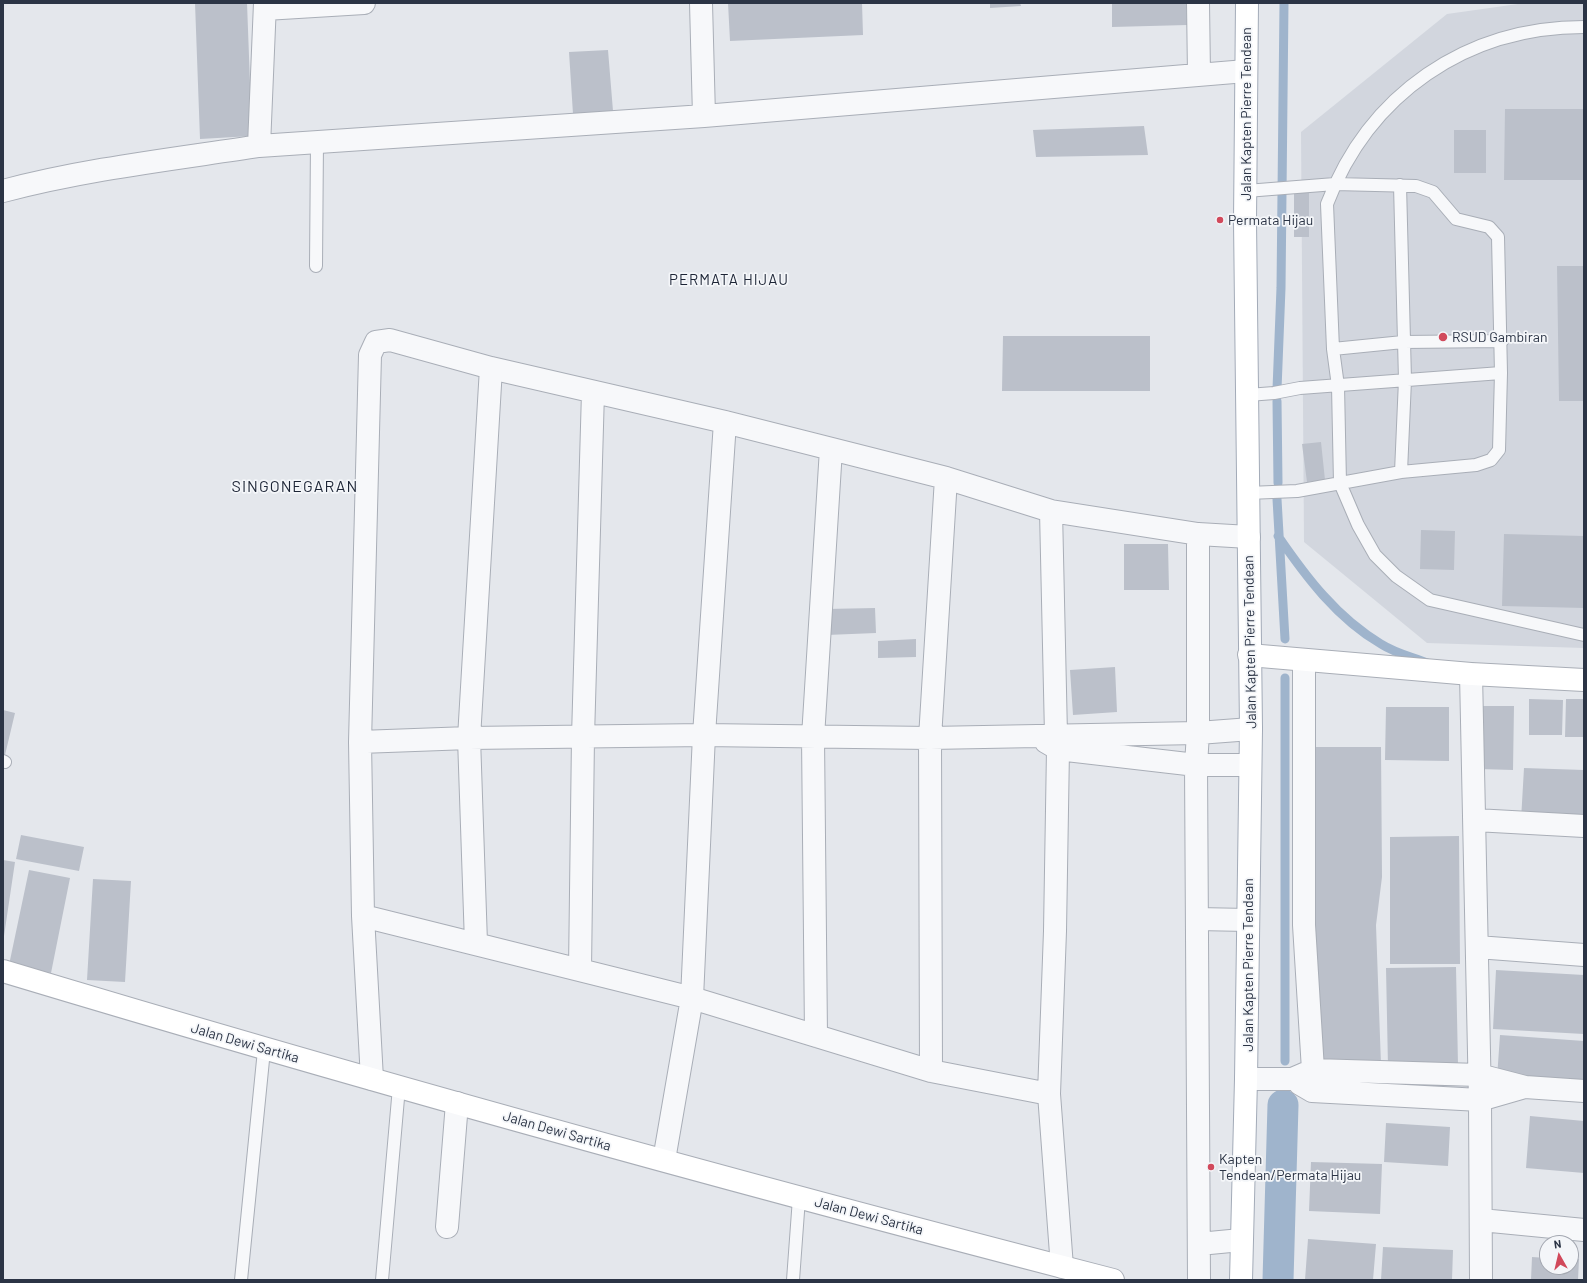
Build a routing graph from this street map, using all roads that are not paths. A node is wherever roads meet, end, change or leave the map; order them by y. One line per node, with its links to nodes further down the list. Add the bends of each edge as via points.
1 (364, 3): 5 (street)
2 (701, 3): 9 (street)
3 (1198, 3): 8 (street)
4 (1247, 3): 7 (main road, Jalan Kapten Pierre Tendean)
5 (265, 6): 11 (street)
6 (1584, 27): 12 (lane, via 1557,27 1501,38 1458,55 1416,83 1385,110 1361,138)
7 (1246, 71): 8 (street); 14 (main road, Jalan Kapten Pierre Tendean)
8 (1200, 75): 9 (street)
9 (704, 116): 10 (street)
10 (317, 140): 11 (street); 16 (lane)
11 (259, 146): 15 (street, via 125,167)
12 (1335, 184): 13 (lane); 14 (lane); 19 (lane, via 1327,204)
13 (1400, 185): 17 (lane, via 1416,186 1433,192 1456,219 1489,228 1498,237); 18 (lane)
14 (1246, 191): 25 (main road, Jalan Kapten Pierre Tendean)
15 (3, 192)
16 (316, 266)
17 (1502, 341): 18 (lane); 21 (lane)
18 (1403, 342): 19 (lane); 22 (lane)
19 (1333, 349): 23 (lane)
20 (491, 368): 24 (street); 45 (street); 48 (street, via 390,340 376,342 372,348)
21 (1501, 373): 22 (lane); 28 (lane, via 1499,450 1491,460 1476,465)
22 (1405, 380): 23 (lane); 28 (lane)
23 (1338, 386): 25 (lane); 30 (lane)
24 (594, 392): 26 (street); 43 (street)
25 (1248, 395): 31 (main road, Jalan Kapten Pierre Tendean)
26 (725, 422): 27 (street); 42 (street)
27 (830, 449): 29 (street); 44 (street)
28 (1401, 472): 30 (lane)
29 (946, 478): 32 (street); 46 (street)
30 (1340, 483): 31 (lane, via 1297,491); 35 (lane, via 1358,525 1375,555 1396,576 1430,600)
31 (1248, 493): 34 (main road, Jalan Kapten Pierre Tendean)
32 (1050, 511): 33 (street); 47 (street)
33 (1198, 534): 34 (street); 41 (street)
34 (1249, 537): 36 (main road, Jalan Kapten Pierre Tendean)
35 (1584, 635)
36 (1249, 656): 37 (main road); 40 (main road, Jalan Kapten Pierre Tendean)
37 (1304, 661): 38 (main road); 68 (street, via 1304,925)
38 (1471, 674): 39 (main road); 51 (street)
39 (1584, 680)
40 (1251, 729): 41 (street); 49 (main road, Jalan Kapten Pierre Tendean)
41 (1198, 733): 47 (street); 50 (street)
42 (704, 735): 43 (street); 44 (street); 61 (street)
43 (584, 737): 45 (street); 59 (street)
44 (812, 737): 46 (street); 62 (street)
45 (470, 738): 48 (street); 56 (street)
46 (930, 738): 47 (street); 64 (street)
47 (1050, 740): 50 (street); 72 (street, via 1055,931)
48 (360, 742): 53 (street)
49 (1249, 765): 50 (street); 55 (main road, Jalan Kapten Pierre Tendean)
50 (1196, 766): 54 (street)
51 (1475, 820): 52 (street); 57 (street)
52 (1584, 826)
53 (363, 916): 56 (street); 66 (street)
54 (1197, 919): 55 (street); 81 (street)
55 (1248, 920): 67 (main road, Jalan Kapten Pierre Tendean)
56 (476, 943): 59 (street)
57 (1477, 947): 58 (street); 65 (street)
58 (1584, 955)
59 (580, 970): 61 (street)
60 (3, 971): 63 (main road, Jalan Dewi Sartika)
61 (692, 998): 62 (street); 75 (street)
62 (816, 1036): 64 (street)
63 (264, 1050): 66 (main road, Jalan Dewi Sartika); 83 (lane)
64 (931, 1071): 72 (street)
65 (1479, 1075): 68 (street); 70 (street); 73 (street)
66 (372, 1079): 69 (main road, Jalan Dewi Sartika)
67 (1246, 1079): 68 (street); 80 (main road, Jalan Kapten Pierre Tendean)
68 (1312, 1081): 73 (street)
69 (399, 1087): 74 (main road, Jalan Dewi Sartika); 84 (lane)
70 (1525, 1087): 71 (street); 73 (street)
71 (1584, 1091)
72 (1049, 1094): 82 (street)
73 (1480, 1100): 77 (street)
74 (457, 1103): 75 (main road, Jalan Dewi Sartika); 78 (street)
75 (664, 1160): 76 (main road, Jalan Dewi Sartika)
76 (799, 1198): 82 (main road, Jalan Dewi Sartika); 85 (lane)
77 (1481, 1220): 79 (street); 89 (street)
78 (447, 1227)
79 (1584, 1230)
80 (1241, 1240): 81 (street); 88 (main road, Jalan Kapten Pierre Tendean)
81 (1199, 1244): 87 (street)
82 (1062, 1267): 86 (main road, Jalan Dewi Sartika)
83 (241, 1280)
84 (382, 1280)
85 (793, 1280)
86 (1113, 1280)
87 (1199, 1280)
88 (1241, 1280)
89 (1481, 1280)

